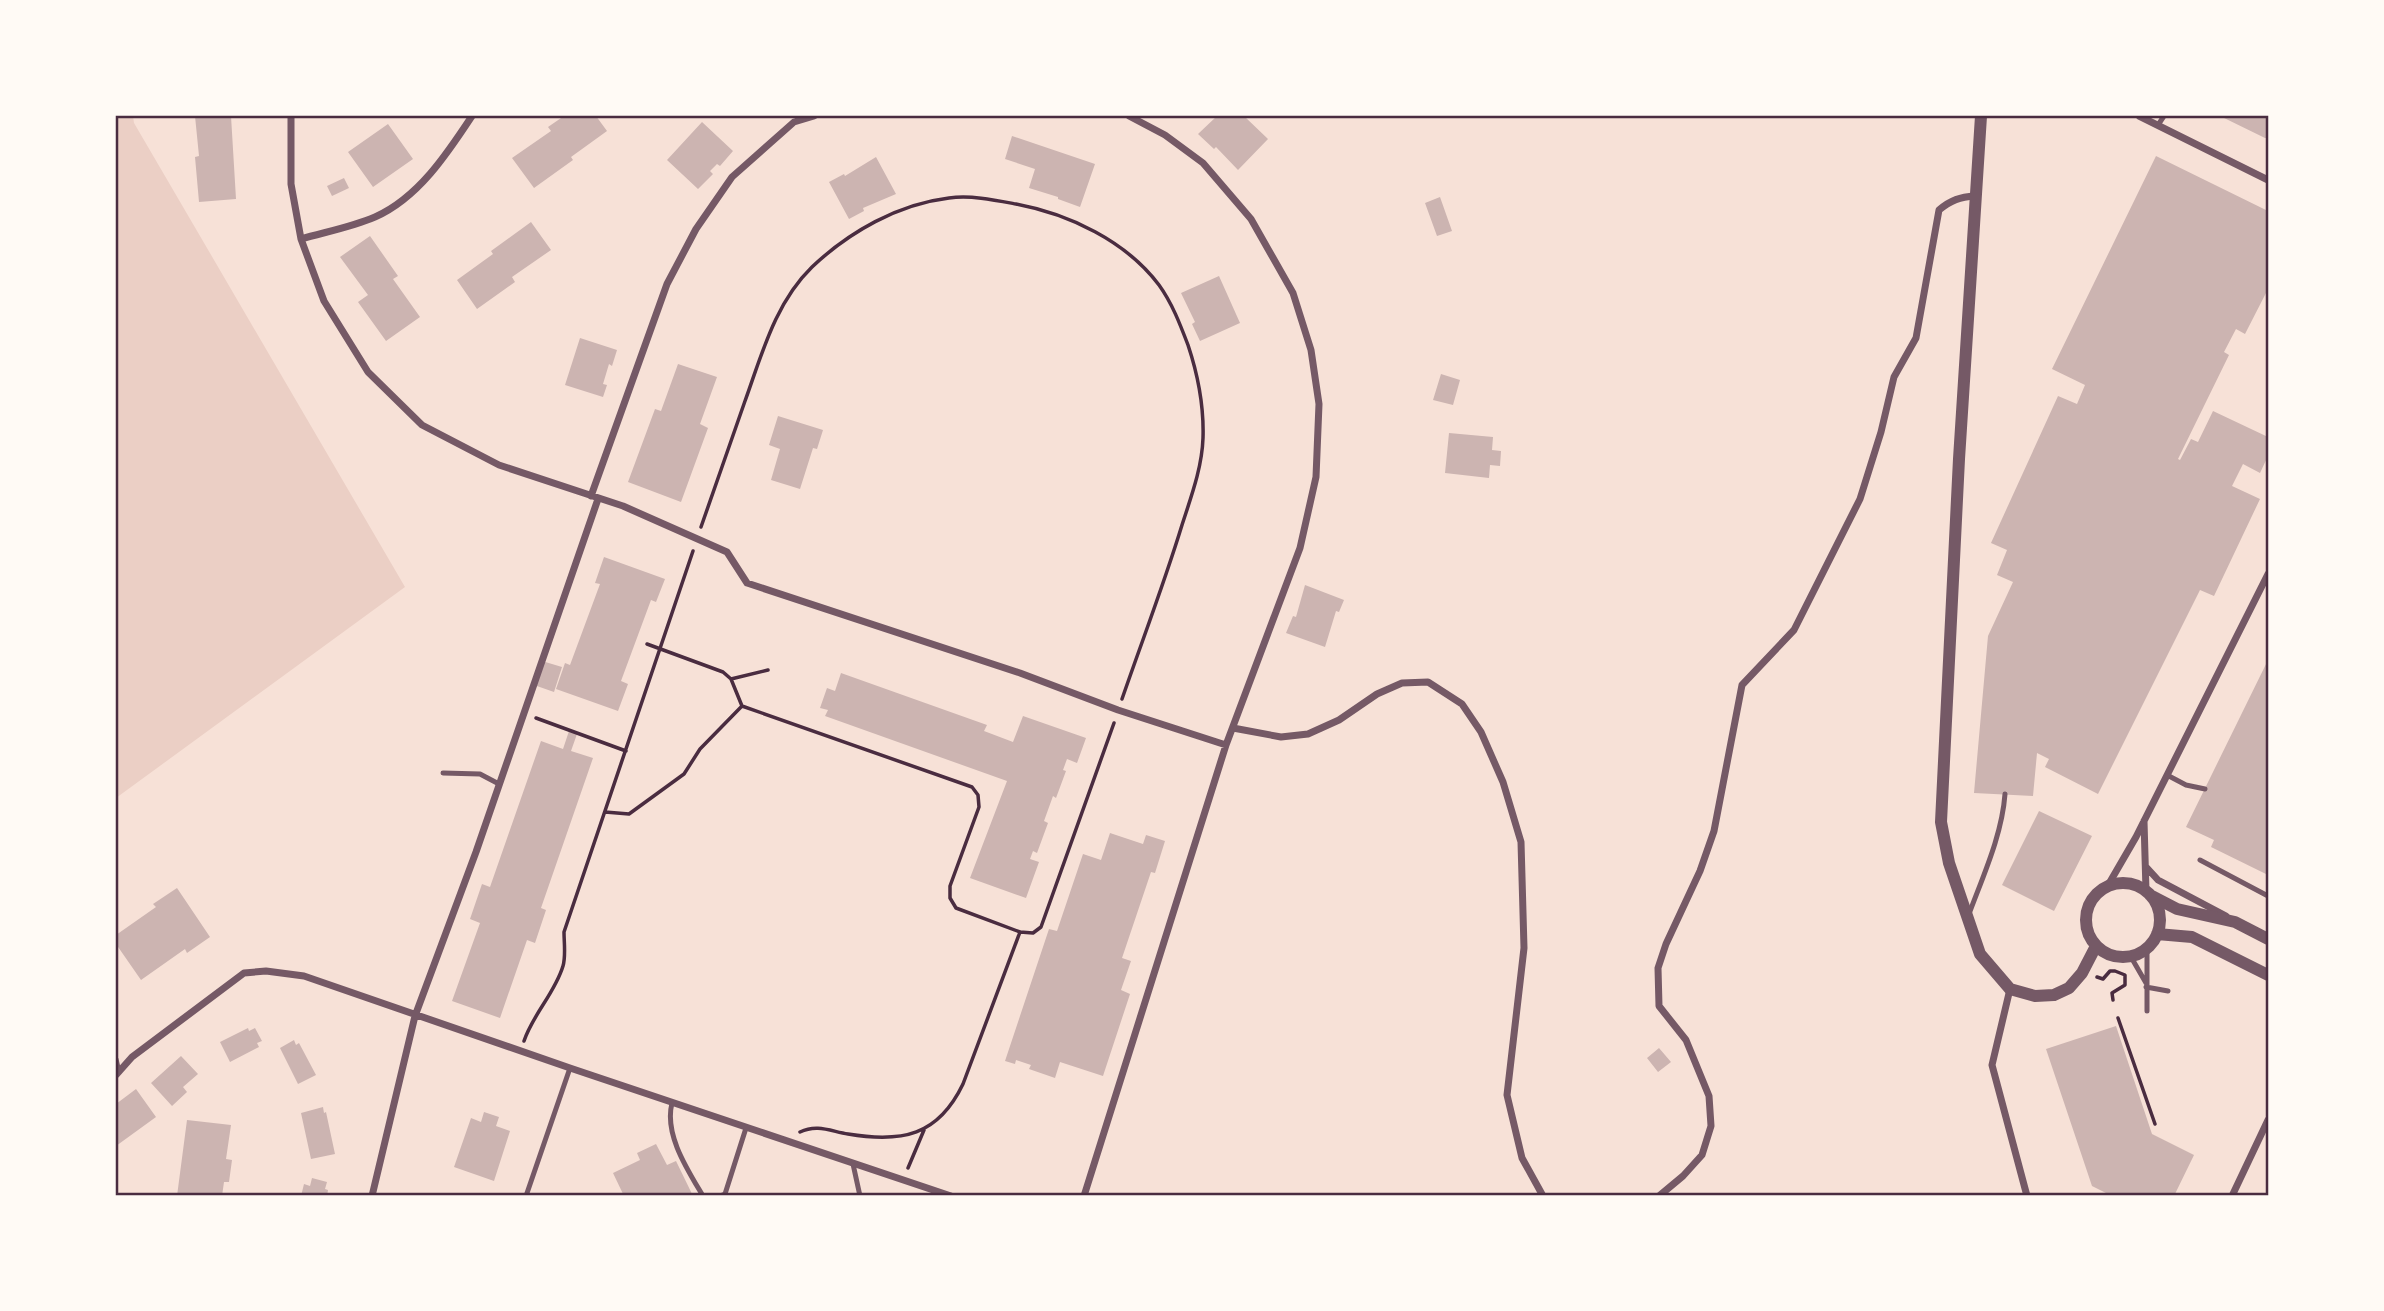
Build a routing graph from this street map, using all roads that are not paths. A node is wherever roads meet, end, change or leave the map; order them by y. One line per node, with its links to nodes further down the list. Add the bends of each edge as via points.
1 (291, 116): 11 (street, via 291,184)
2 (472, 116): 11 (street, via 450,151 409,195 375,216)
3 (814, 116): 12 (street, via 794,122 732,177 696,229 667,284)
4 (1129, 116): 14 (street, via 1203,163 1251,219 1293,293 1311,350 1319,404 1316,477 1300,548)
5 (1981, 116): 10 (street)
6 (2139, 116): 8 (street)
7 (2164, 116): 8 (lane)
8 (2158, 125): 9 (street)
9 (2269, 180)
10 (1975, 196): 27 (street, via 1941,822); 55 (street, via 1948,202 1939,210 1916,338 1894,377 1860,499 1794,630 1742,685 1714,831 1658,968 1659,1006 1686,1040 1709,1096 1711,1126 1702,1155)
11 (301, 239): 12 (street, via 324,301 368,372 422,425 499,465)
12 (594, 497): 15 (street, via 727,552 747,583); 18 (street)
13 (2269, 573): 17 (street)
14 (1233, 728): 15 (street); 54 (street, via 1281,737 1308,734 1402,683 1429,682 1462,704 1482,733 1521,842 1524,948 1507,1096 1522,1158)
15 (1226, 745): 53 (street)
16 (443, 774): 18 (lane, via 480,774)
17 (2167, 775): 19 (lane); 21 (street)
18 (499, 784): 39 (street)
19 (2205, 789)
20 (2005, 794): 27 (lane, via 1986,870)
21 (2144, 820): 23 (street); 24 (street)
22 (2200, 860): 26 (lane)
23 (2147, 868): 25 (street); 28 (street, via 2158,880)
24 (2107, 887): 25 (street, via 2127,884); 31 (street, via 2097,894 2086,914 2089,937)
25 (2148, 893): 28 (street, via 2177,909); 29 (street, via 2160,918)
26 (2269, 896)
27 (1967, 917): 36 (street, via 1980,954)
28 (2235, 922): 30 (street)
29 (2157, 934): 32 (street); 34 (street, via 2192,937)
30 (2269, 939)
31 (2096, 946): 33 (street, via 2118,957); 36 (street, via 2069,988 2035,996)
32 (2147, 948): 33 (street); 35 (lane)
33 (2131, 957): 35 (lane)
34 (2269, 975)
35 (2146, 985): 37 (lane); 38 (lane)
36 (2010, 989): 56 (street, via 1992,1065)
37 (2168, 991)
38 (2147, 1011)
39 (415, 1016): 41 (street); 42 (street, via 304,976 244,973 132,1057); 47 (street)
40 (116, 1059): 42 (lane)
41 (570, 1068): 43 (street); 48 (lane)
42 (117, 1074)
43 (671, 1103): 45 (street); 49 (lane, via 668,1118 674,1139)
44 (2269, 1120): 57 (street)
45 (746, 1128): 46 (street); 50 (lane, via 725,1194)
46 (853, 1164): 51 (lane); 52 (street)
47 (372, 1195)
48 (526, 1195)
49 (703, 1195)
50 (720, 1195)
51 (860, 1195)
52 (951, 1195)
53 (1084, 1195)
54 (1543, 1195)
55 (1659, 1195)
56 (2027, 1195)
57 (2232, 1195)

